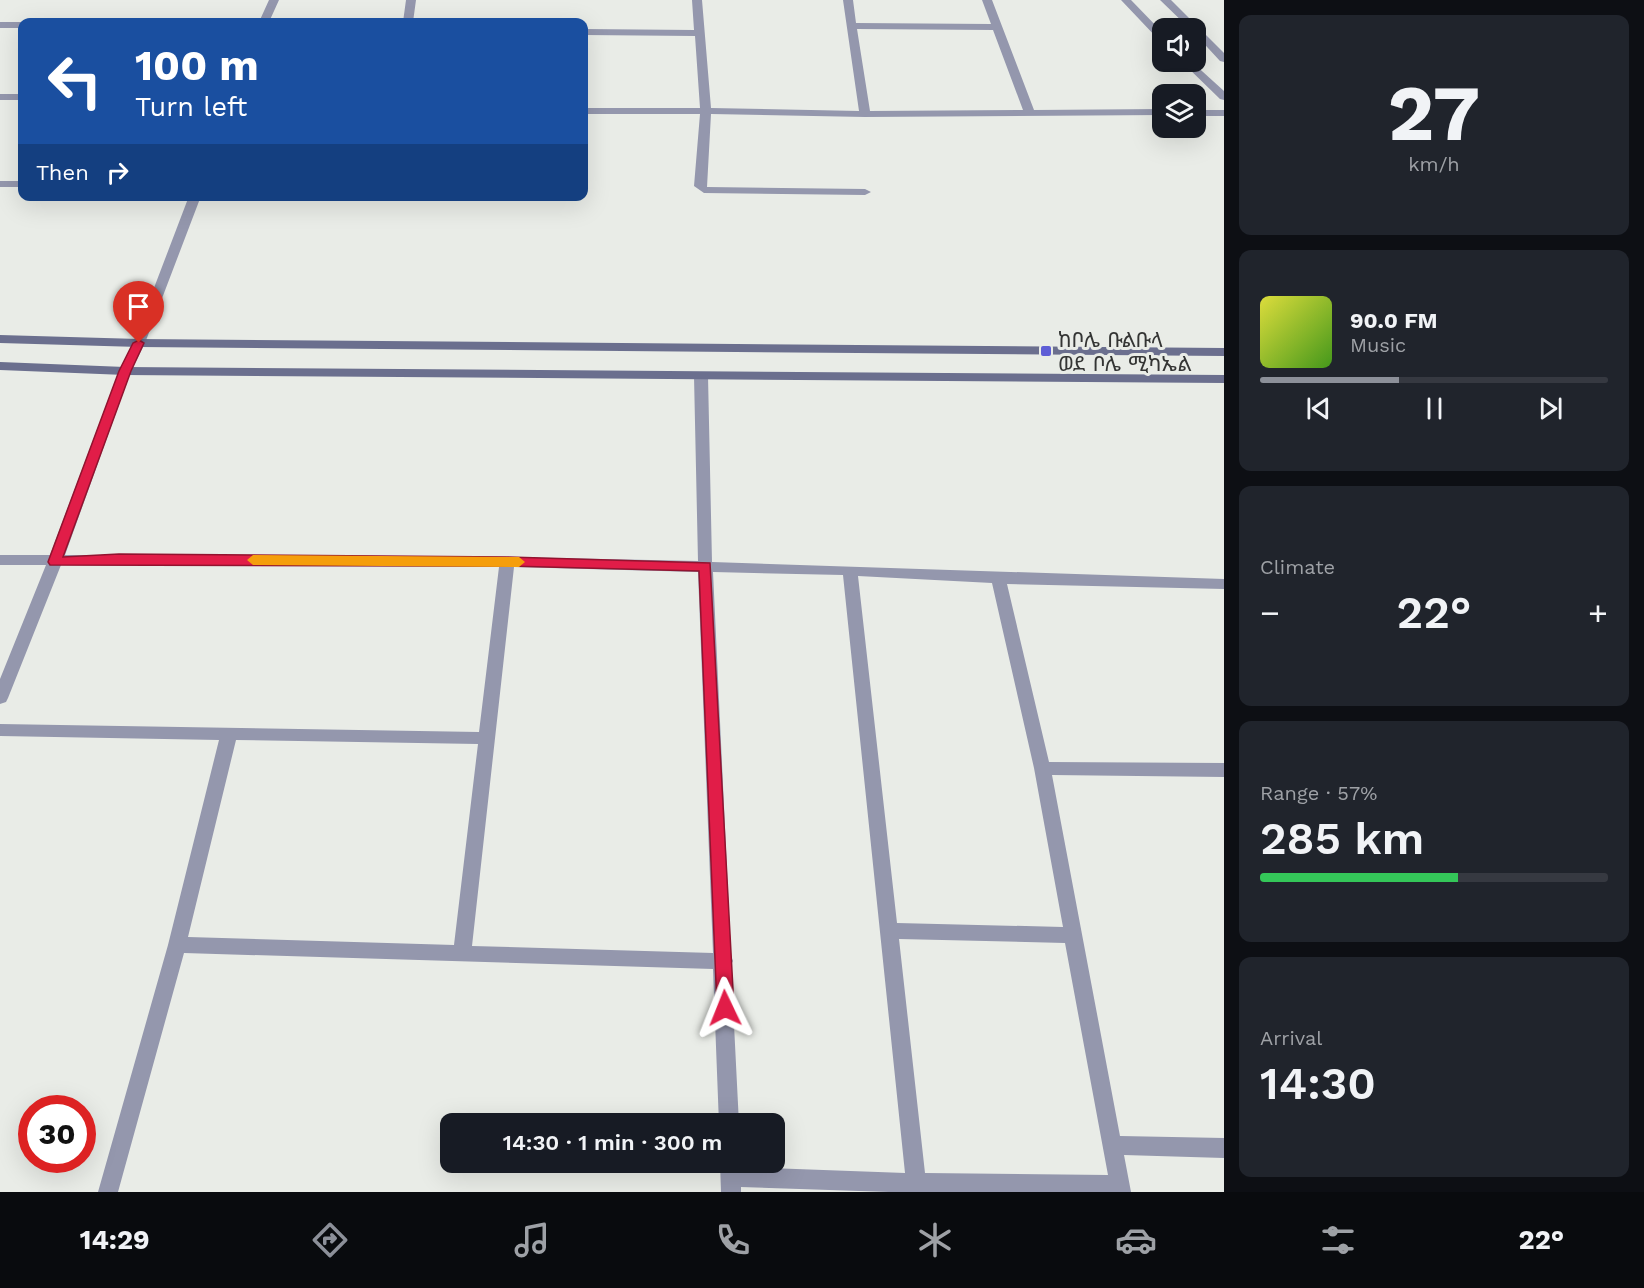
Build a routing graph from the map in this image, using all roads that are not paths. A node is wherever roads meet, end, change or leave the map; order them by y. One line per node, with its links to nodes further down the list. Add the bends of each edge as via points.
1 (274, 0): 8 (street)
2 (411, 0): 9 (street)
3 (697, 0): 17 (street)
4 (848, 0): 13 (street)
5 (987, 0): 14 (street)
6 (1126, 0): 15 (street)
7 (1166, 0): 10 (street)
8 (266, 18)
9 (409, 18)
10 (1184, 18)
11 (0, 25): 12 (street)
12 (18, 25)
13 (852, 26): 14 (street); 30 (street)
14 (997, 27): 26 (street)
15 (1152, 27)
16 (588, 32): 17 (street)
17 (698, 33): 25 (street)
18 (1206, 40): 19 (street)
19 (1224, 59)
20 (1198, 72): 23 (street)
21 (0, 97): 22 (street)
22 (18, 97)
23 (1224, 97)
24 (588, 111): 25 (street)
25 (706, 111): 30 (street); 33 (street, via 700,186 704,190)
26 (1029, 111): 27 (street); 30 (street)
27 (1152, 112)
28 (1206, 113): 29 (street)
29 (1224, 113)
30 (865, 114)
31 (0, 184): 32 (street)
32 (18, 184)
33 (865, 192)
34 (193, 201): 36 (street)
35 (0, 339): 36 (main road)
36 (139, 343): 37 (main road); 39 (street)
37 (1224, 352)
38 (0, 366): 39 (main road)
39 (125, 371): 40 (main road); 43 (street)
40 (701, 376): 41 (main road); 45 (street)
41 (1224, 379)
42 (0, 560): 43 (street)
43 (55, 562): 44 (street); 49 (street)
44 (507, 562): 45 (street); 53 (street)
45 (705, 566): 46 (street); 60 (street)
46 (850, 570): 47 (street); 56 (street)
47 (998, 578): 48 (street); 54 (street)
48 (1224, 584)
49 (7, 664): 50 (street)
50 (0, 698)
51 (0, 730): 52 (street)
52 (229, 734): 53 (street); 58 (street)
53 (486, 738): 59 (street)
54 (1042, 768): 55 (street); 57 (street)
55 (1224, 770)
56 (889, 931): 57 (street); 65 (street)
57 (1074, 935): 62 (street)
58 (177, 945): 59 (street); 67 (street)
59 (462, 953): 60 (street)
60 (724, 961): 61 (street)
61 (729, 1113)
62 (1113, 1145): 63 (street); 66 (street)
63 (1224, 1148)
64 (731, 1177): 65 (street)
65 (917, 1188): 66 (street)
66 (1121, 1189)
67 (108, 1192)

